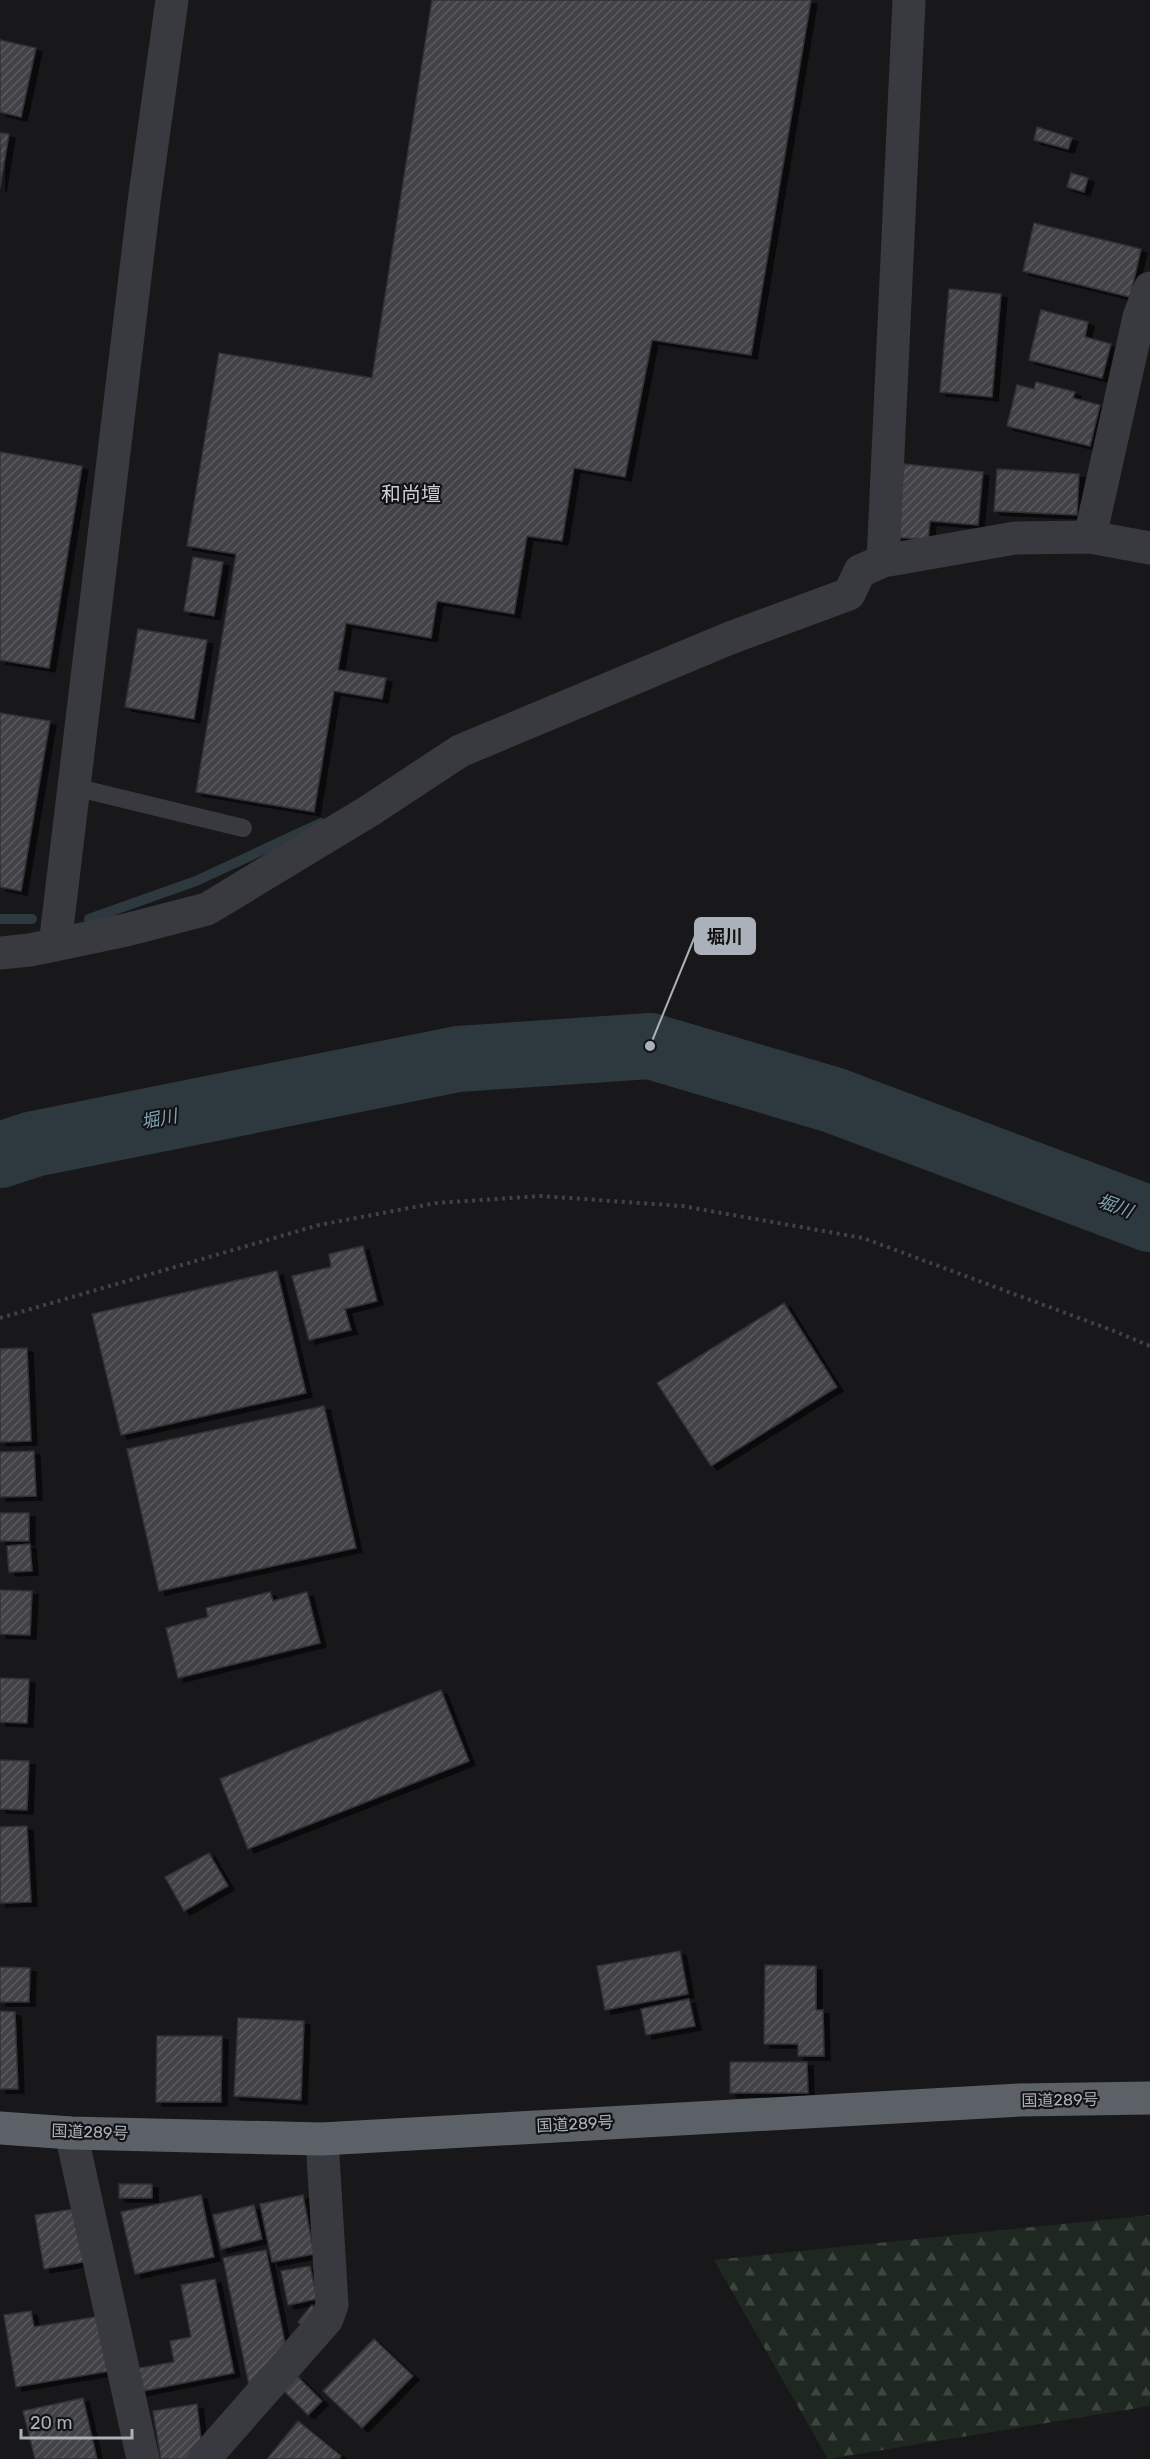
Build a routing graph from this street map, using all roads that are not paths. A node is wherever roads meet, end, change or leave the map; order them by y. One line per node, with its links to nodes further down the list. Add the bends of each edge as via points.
1 (172, 0): 7 (street)
2 (909, 0): 6 (street)
3 (1150, 288): 4 (street, via 1139,317)
4 (1090, 537): 5 (street); 6 (street, via 1015,538)
5 (1150, 548)
6 (883, 561): 9 (street, via 860,572 849,594 719,642 460,751 207,909)
7 (74, 787): 8 (lane); 9 (street)
8 (243, 828)
9 (55, 945): 10 (street)
10 (0, 953)
11 (1150, 2098): 14 (highway, 国道289号, via 1020,2100)
12 (0, 2128): 13 (highway, 国道289号)
13 (71, 2133): 14 (highway, 国道289号); 15 (street)
14 (322, 2139): 16 (street, via 332,2305 327,2319)
15 (143, 2459)
16 (204, 2459)

